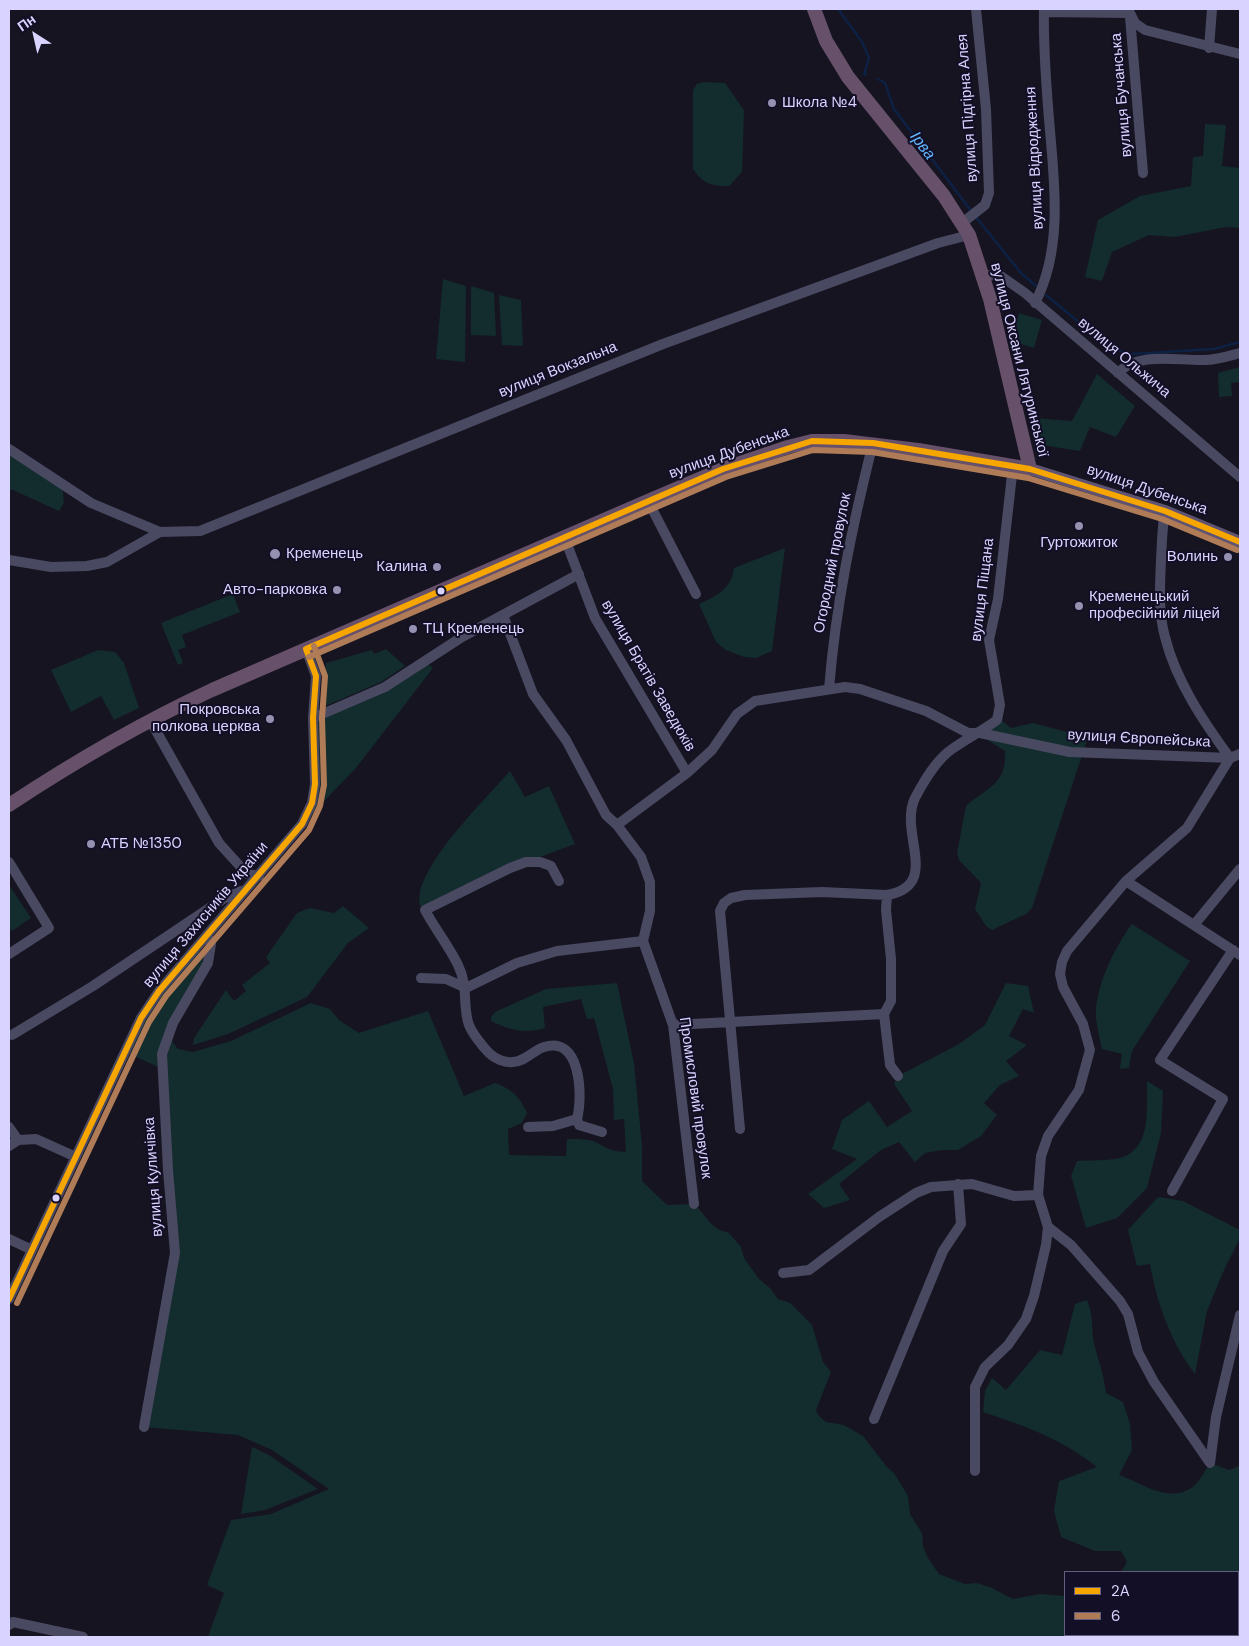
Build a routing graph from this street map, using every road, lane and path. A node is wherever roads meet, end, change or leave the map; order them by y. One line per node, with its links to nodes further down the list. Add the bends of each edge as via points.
1 (814, 9): 9 (highway, вулиця Оксани Лятуринської, via 826,41 848,77 944,196)
2 (976, 9): 9 (street, вулиця Підгірна Алея, via 986,109 989,193 985,205)
3 (1212, 9): 6 (street)
4 (1044, 10): 5 (street, вулиця Бучанська); 11 (street, вулиця Відродження, via 1045,76 1055,206 1052,251 1045,284)
5 (1130, 11): 6 (street, вулиця Бучанська, via 1135,24 1145,30); 8 (street, вулиця Бучанська)
6 (1210, 48): 7 (street, вулиця Бучанська)
7 (1240, 54)
8 (1143, 173)
9 (966, 229): 10 (highway, вулиця Оксани Лятуринської); 21 (street, вулиця Вокзальна, via 938,243 663,344 200,531)
10 (983, 277): 11 (street, вулиця Ольжича, via 998,274); 17 (highway, вулиця Оксани Лятуринської)
11 (1035, 303): 13 (street, вулиця Ольжича)
12 (1240, 353): 13 (street, via 1206,360 1148,360 1126,365)
13 (1118, 373): 18 (street, вулиця Ольжича)
14 (873, 443): 16 (highway, вулиця Дубенська); 19 (highway, вулиця Дубенська, via 812,441 788,447 723,469); 29 (street, Огородний провулок, via 845,562 834,625)
15 (9, 449): 21 (street, via 91,503)
16 (1013, 466): 17 (highway, вулиця Дубенська); 32 (street, вулиця Піщана, via 998,599 989,640 1000,705 997,720)
17 (1030, 469): 20 (main road, вулиця Дубенська)
18 (1240, 477)
19 (648, 501): 22 (highway, вулиця Дубенська); 26 (street)
20 (1165, 511): 23 (main road, вулиця Дубенська); 34 (street, via 1160,608 1164,635 1181,679)
21 (160, 532): 24 (street, via 107,562 87,566 51,567)
22 (564, 536): 25 (street, вулиця Братів Заведюків); 28 (highway, вулиця Дубенська)
23 (1240, 542)
24 (9, 560)
25 (579, 574): 27 (street); 35 (street, вулиця Братів Заведюків, via 595,618)
26 (696, 594)
27 (503, 614): 30 (street, via 462,636 385,687); 37 (street, via 534,694 566,740 606,815)
28 (306, 649): 30 (street, вулиця Захисників України, via 316,676); 31 (highway, вулиця Дубенська)
29 (828, 689): 32 (street, вулиця Європейська, via 845,686 860,689 926,711 968,734); 35 (street, вулиця Європейська, via 755,702 737,714 712,750)
30 (313, 718): 40 (street, вулиця Захисників України, via 315,784 312,802 302,824)
31 (150, 720): 36 (highway, вулиця Дубенська); 40 (street, via 219,843 247,874)
32 (980, 733): 34 (street, вулиця Європейська, via 1070,752); 44 (street, вулиця Піщана, via 950,750 929,773 914,801 911,838 916,860 914,881 907,889)
33 (1240, 754): 34 (street, вулиця Європейська)
34 (1230, 758): 41 (street, via 1187,828)
35 (687, 773): 37 (street, вулиця Європейська)
36 (9, 805)
37 (618, 826): 47 (street, via 641,857 650,882 650,911)
38 (9, 862): 49 (street, via 48,928)
39 (1240, 869): 45 (street)
40 (259, 876): 43 (street, вулиця Захисників України)
41 (1126, 880): 45 (street); 67 (street, via 1067,951 1062,962 1063,987 1083,1024 1090,1050 1079,1090 1048,1136 1041,1156)
42 (559, 881): 51 (street, via 552,866 526,862 424,910 458,966)
43 (244, 892): 46 (street, вулиця Захисників України); 55 (street, via 223,899 93,986)
44 (887, 895): 52 (street, via 891,1001); 53 (street, via 822,892 745,895 724,903 720,912)
45 (1194, 925): 48 (street)
46 (207, 935): 64 (street, вулиця Захисників України, via 159,991 141,1018); 76 (street, вулиця Куличівка, via 212,944 208,963 173,1022 162,1054 175,1253)
47 (643, 941): 51 (street, via 557,951 517,963); 54 (street, Промисловий провулок)
48 (1236, 953): 66 (street, via 1160,1060 1223,1099)
49 (9, 954)
50 (421, 978): 51 (street, via 446,979)
51 (466, 988): 57 (street, via 469,1026 489,1053 502,1061 515,1063 544,1047 565,1049 574,1061 579,1082 581,1096)
52 (884, 1014): 53 (street); 56 (street, via 890,1065)
53 (730, 1022): 54 (street); 60 (street)
54 (673, 1025): 68 (street, Промисловий провулок)
55 (12, 1035)
56 (898, 1076)
57 (577, 1119): 59 (street, via 553,1126); 61 (street, via 579,1125)
58 (9, 1127): 62 (street)
59 (528, 1127)
60 (740, 1129)
61 (602, 1132)
62 (18, 1140): 63 (street); 64 (street, via 36,1139)
63 (9, 1146)
64 (76, 1157): 71 (street, вулиця Захисників України)
65 (958, 1184): 67 (street, via 972,1184 1014,1196); 72 (street, via 931,1187 916,1194 879,1217 809,1270); 75 (street, via 961,1224 943,1251)
66 (1172, 1191)
67 (1038, 1195): 69 (street)
68 (694, 1204)
69 (1048, 1227): 74 (street, via 1071,1245 1120,1301 1128,1314 1138,1352 1154,1382 1210,1463 1216,1417); 77 (street, via 1026,1319 1008,1345 985,1367 976,1387)
70 (9, 1240): 71 (street)
71 (32, 1250): 73 (street, вулиця Захисників України)
72 (783, 1273)
73 (9, 1299)
74 (1240, 1315)
75 (874, 1419)
76 (144, 1427)
77 (975, 1471)
78 (9, 1625): 79 (street, via 12,1622)
79 (83, 1637)

